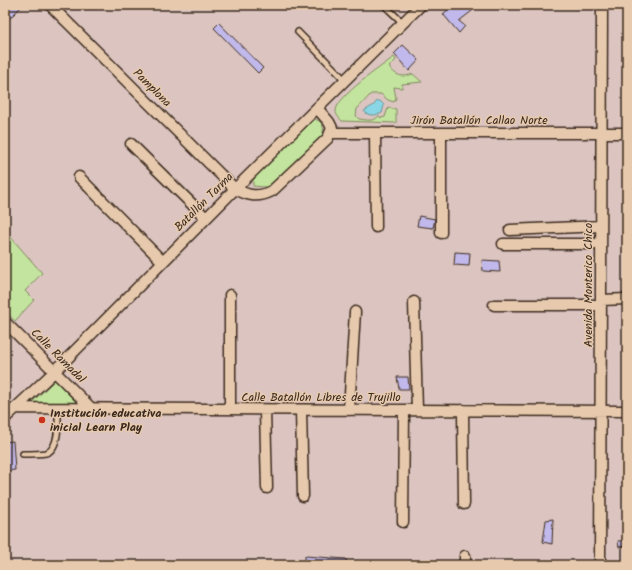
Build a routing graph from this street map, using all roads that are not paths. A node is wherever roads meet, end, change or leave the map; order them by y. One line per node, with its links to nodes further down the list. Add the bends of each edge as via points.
1 (50, 5): 16 (street, Pamplona)
2 (384, 5): 5 (lane)
3 (421, 5): 5 (street, Batallón Tarma)
4 (602, 5): 9 (street, Avenida Monterico Chico)
5 (403, 23): 7 (street, Batallón Tarma)
6 (298, 32): 7 (lane)
7 (345, 80): 8 (street, Batallón Tarma)
8 (317, 108): 10 (street, via 329,122); 16 (street, Batallón Tarma)
9 (602, 132): 12 (street, Jirón Batallón Callao Norte); 13 (street, Jirón Batallón Callao Norte); 18 (street, Avenida Monterico Chico)
10 (331, 133): 11 (street, Jirón Batallón Callao Norte); 16 (street, via 272,191 254,196)
11 (375, 133): 12 (street, Jirón Batallón Callao Norte); 19 (street)
12 (441, 133): 21 (street)
13 (627, 133)
14 (131, 144): 17 (street)
15 (79, 177): 24 (street)
16 (235, 189): 17 (street, Batallón Tarma)
17 (206, 218): 24 (street, Batallón Tarma)
18 (601, 226): 20 (street); 23 (street, Avenida Monterico Chico)
19 (376, 227)
20 (510, 230)
21 (441, 233)
22 (503, 244): 23 (street)
23 (601, 244): 28 (street, Avenida Monterico Chico)
24 (163, 262): 32 (street, Batallón Tarma)
25 (230, 295): 36 (street)
26 (627, 299): 28 (street)
27 (414, 302): 41 (street)
28 (601, 302): 29 (street); 43 (street, Avenida Monterico Chico)
29 (494, 305)
30 (355, 312): 39 (street)
31 (5, 322): 32 (street, Calle Ramadal)
32 (54, 372): 33 (street, Batallón Tarma); 35 (street, Calle Ramadal)
33 (15, 408): 34 (street, Calle Batallón Libres de Trujillo); 45 (street, Batallón Tarma)
34 (58, 409): 35 (street, Calle Batallón Libres de Trujillo); 46 (lane, via 53,449)
35 (92, 409): 36 (street, Calle Batallón Libres de Trujillo)
36 (230, 409): 37 (street, Calle Batallón Libres de Trujillo)
37 (265, 410): 38 (street, Calle Batallón Libres de Trujillo); 47 (street)
38 (301, 410): 39 (street, Calle Batallón Libres de Trujillo); 48 (street)
39 (349, 410): 40 (street, Calle Batallón Libres de Trujillo)
40 (404, 410): 41 (street, Calle Batallón Libres de Trujillo); 50 (street)
41 (417, 410): 42 (street, Calle Batallón Libres de Trujillo)
42 (463, 410): 43 (street, Calle Batallón Libres de Trujillo); 49 (street)
43 (601, 411): 44 (street, Calle Batallón Libres de Trujillo); 51 (street, Avenida Monterico Chico)
44 (627, 411)
45 (5, 418)
46 (23, 454)
47 (267, 488)
48 (302, 496)
49 (464, 504)
50 (403, 522)
51 (600, 565)

